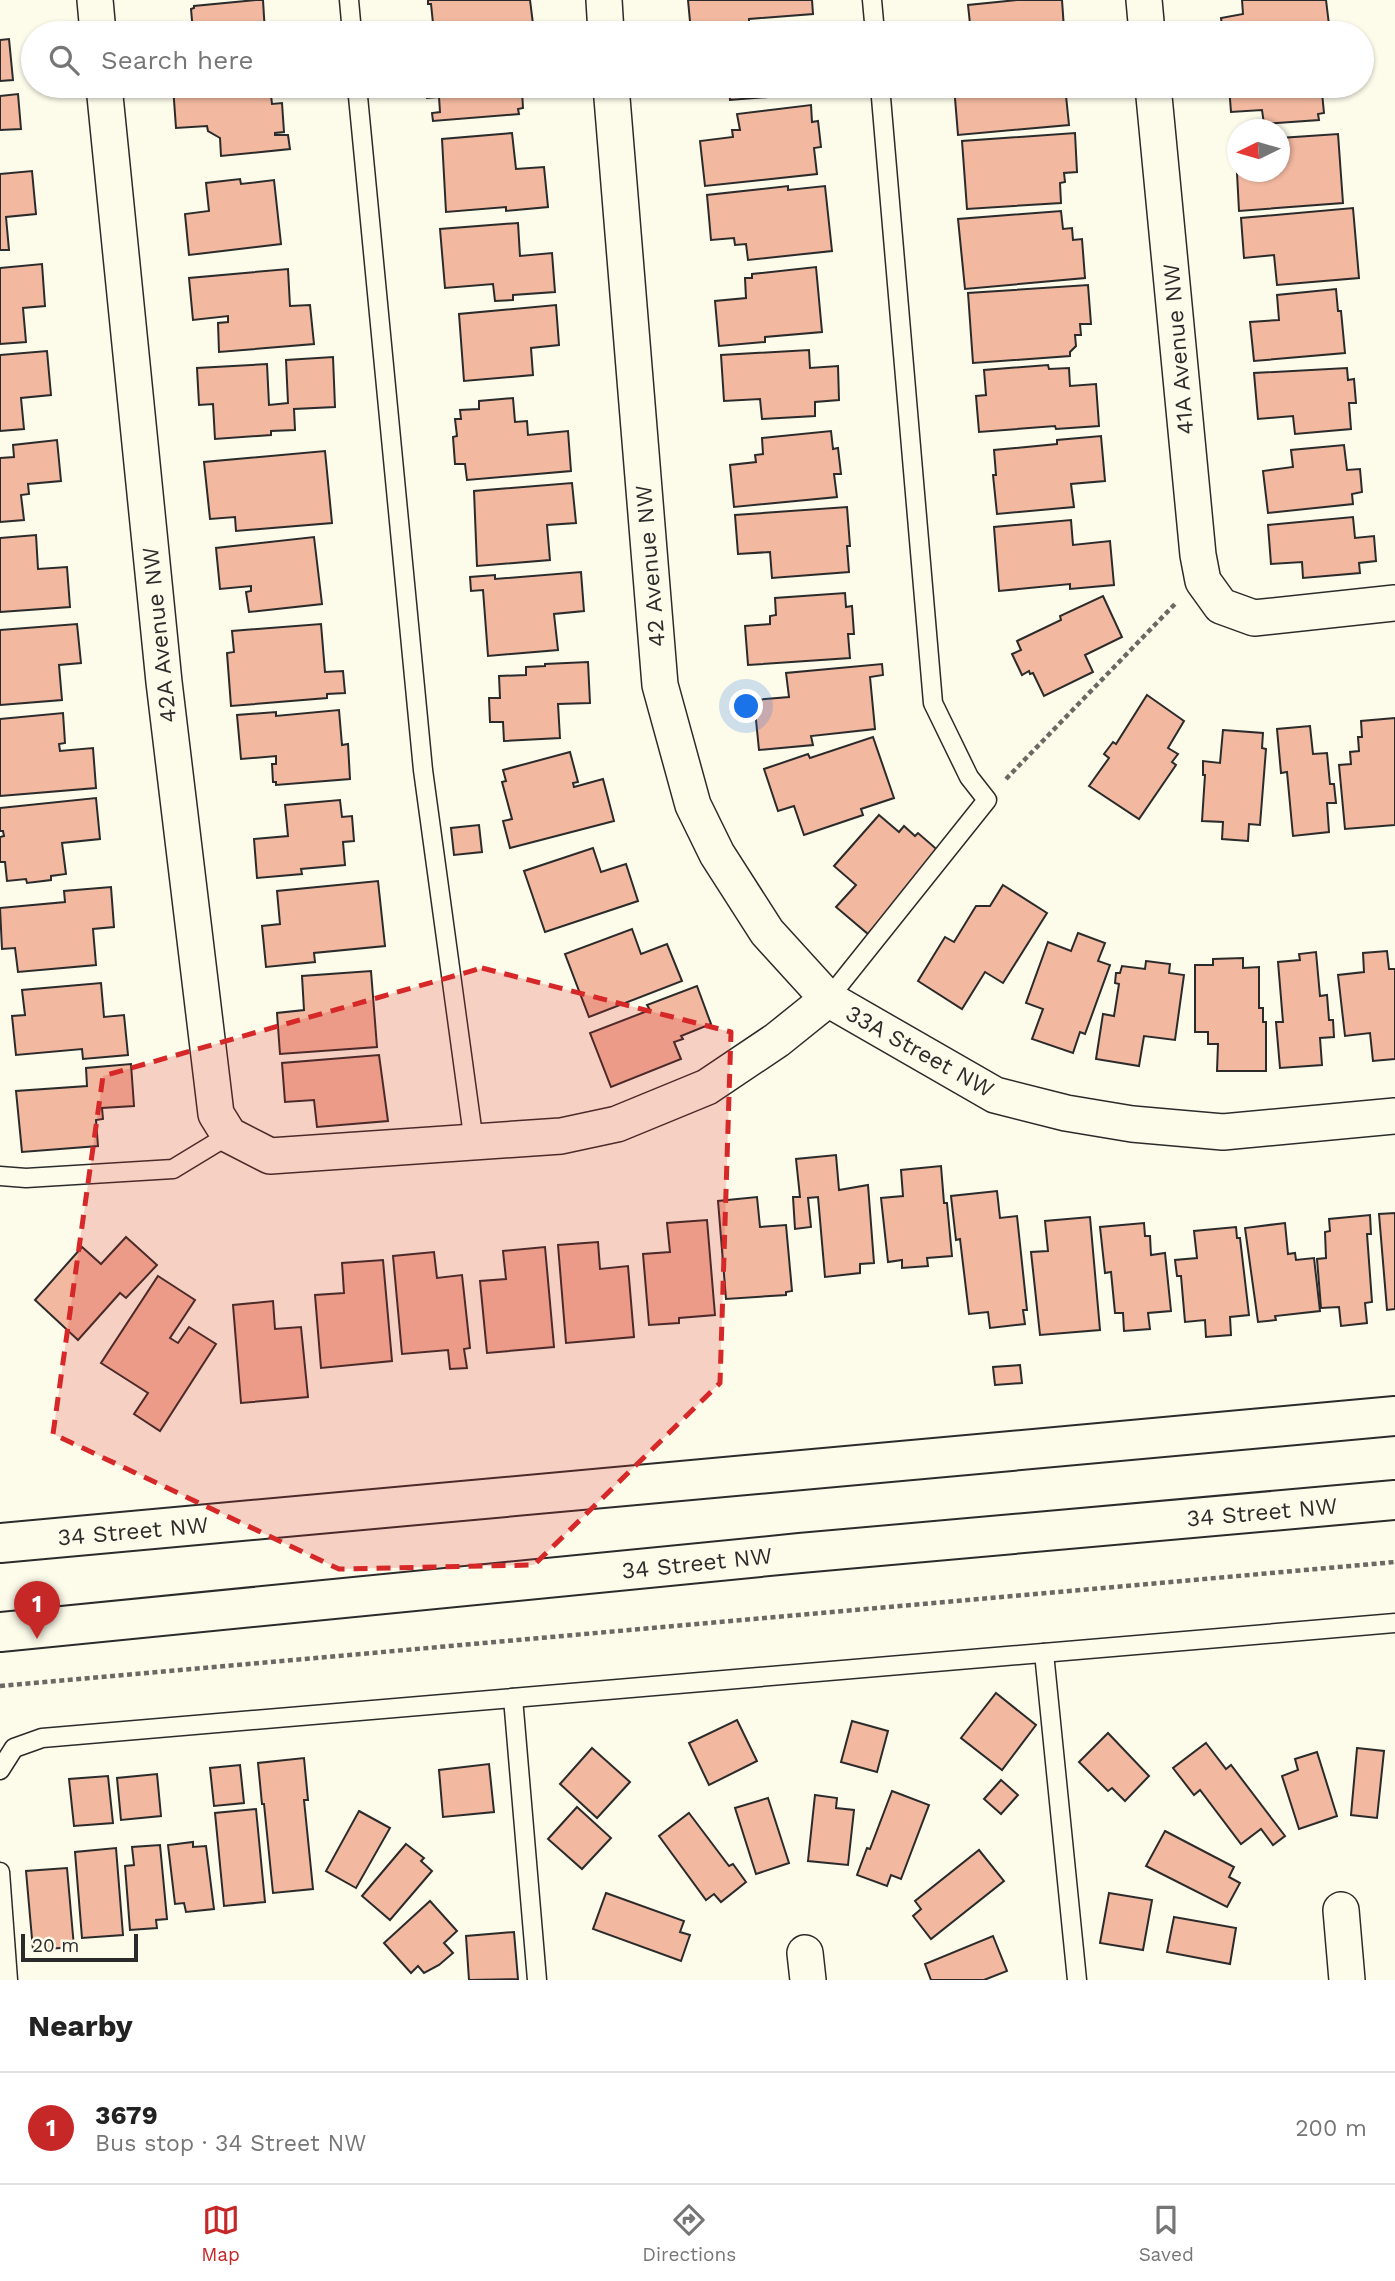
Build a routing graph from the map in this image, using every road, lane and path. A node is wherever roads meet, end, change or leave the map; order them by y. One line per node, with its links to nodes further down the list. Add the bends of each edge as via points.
1 (95, 0): 6 (street)
2 (349, 0): 7 (lane)
3 (604, 0): 8 (street)
4 (872, 0): 9 (lane)
5 (1144, 0): 10 (street)
6 (98, 21)
7 (351, 21)
8 (605, 21)
9 (874, 21)
10 (1146, 21)
11 (105, 98): 21 (street, 42A Avenue NW, via 165,696 216,1114)
12 (359, 98): 22 (lane, via 424,770)
13 (612, 98): 19 (street, 42 Avenue NW, via 660,685 693,805 717,854 767,932)
14 (881, 98): 18 (lane, via 933,703 969,777)
15 (1154, 98): 16 (street, 41A Avenue NW, via 1196,542)
16 (1212, 593): 17 (street, via 1254,618); 18 (path, via 1169,610)
17 (1395, 603)
18 (987, 800): 19 (lane)
19 (828, 999): 20 (street, 33A Street NW, via 995,1095 1066,1113 1223,1132); 22 (street, 33A Street NW, via 778,1040 707,1087 617,1124 561,1136)
20 (1395, 1116)
21 (229, 1135): 22 (street, 33A Street NW, via 270,1156); 23 (lane, via 173,1169)
22 (474, 1143)
23 (0, 1176)
24 (1395, 1416): 26 (main road, 34 Street NW)
25 (1395, 1500): 29 (main road, 34 Street NW)
26 (0, 1543)
27 (1395, 1562): 31 (path)
28 (1395, 1623): 30 (lane)
29 (0, 1632)
30 (1044, 1653): 32 (lane); 38 (lane)
31 (0, 1686)
32 (513, 1698): 33 (lane, via 42,1738 14,1748); 37 (lane)
33 (0, 1769)
34 (0, 1872): 36 (lane)
35 (1341, 1910): 39 (street)
36 (8, 1980)
37 (537, 1980)
38 (1077, 1980)
39 (1347, 1980)

